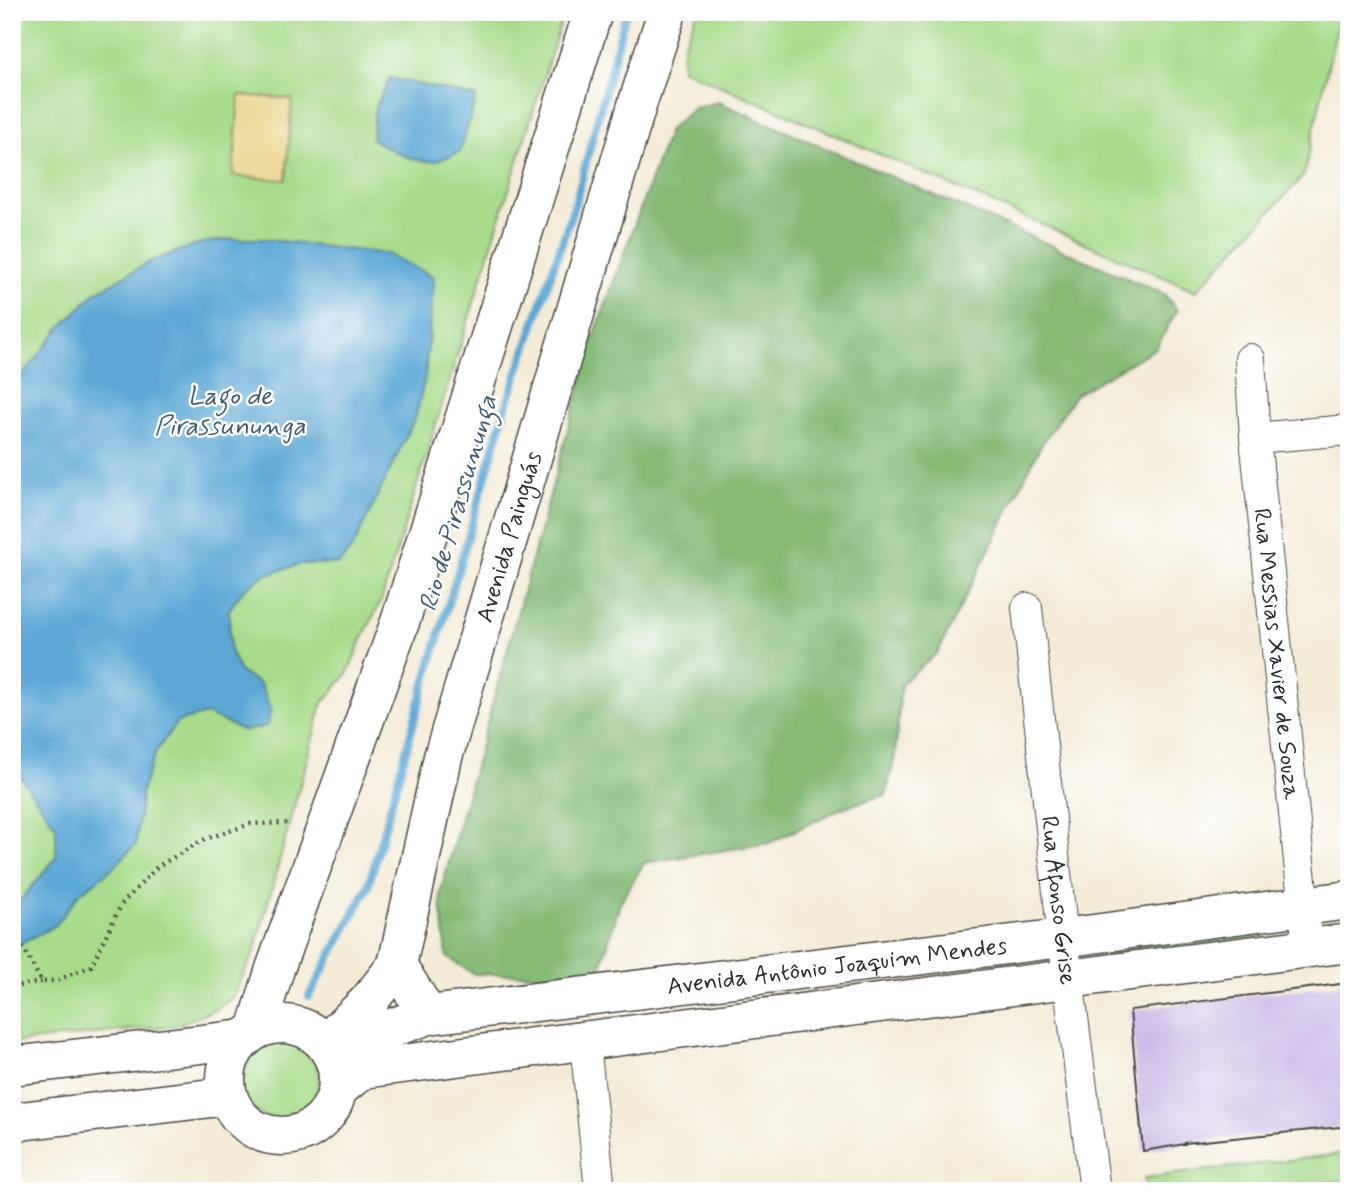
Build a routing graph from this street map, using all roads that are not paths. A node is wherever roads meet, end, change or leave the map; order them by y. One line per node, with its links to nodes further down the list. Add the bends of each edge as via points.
1 (593, 12): 15 (main road, via 400,622)
2 (667, 12): 12 (main road, Avenida Painguás, via 443,757)
3 (1250, 359): 5 (street, Rua Messias Xavier de Souza)
4 (1349, 430): 5 (street)
5 (1255, 438): 8 (street, Rua Messias Xavier de Souza)
6 (1027, 608): 9 (street, Rua Afonso Grise)
7 (1349, 900): 8 (main road, Avenida Antônio Joaquim Mendes)
8 (1303, 905): 9 (main road, Avenida Antônio Joaquim Mendes); 11 (street, Rua Messias Xavier de Souza)
9 (1063, 938): 13 (street, Rua Afonso Grise); 14 (main road, Avenida Antônio Joaquim Mendes)
10 (1349, 943): 11 (main road, Avenida Antônio Joaquim Mendes)
11 (1308, 948): 13 (main road, Avenida Antônio Joaquim Mendes)
12 (397, 965): 14 (main road); 17 (main road, Avenida Painguás)
13 (1068, 979): 16 (main road, Avenida Antônio Joaquim Mendes); 23 (street, Rua Afonso Grise)
14 (428, 1015): 17 (main road, Avenida Antônio Joaquim Mendes)
15 (250, 1035): 17 (main road, via 274,1024 293,1025 311,1032); 18 (main road); 20 (main road, via 228,1065)
16 (585, 1042): 19 (main road, Avenida Antônio Joaquim Mendes, via 363,1069); 22 (street)
17 (328, 1047): 19 (main road, via 339,1076)
18 (12, 1066)
19 (338, 1089): 20 (main road, via 320,1122 286,1136 267,1135 250,1127)
20 (228, 1096): 21 (main road)
21 (12, 1122)
22 (600, 1191)
23 (1095, 1191)

